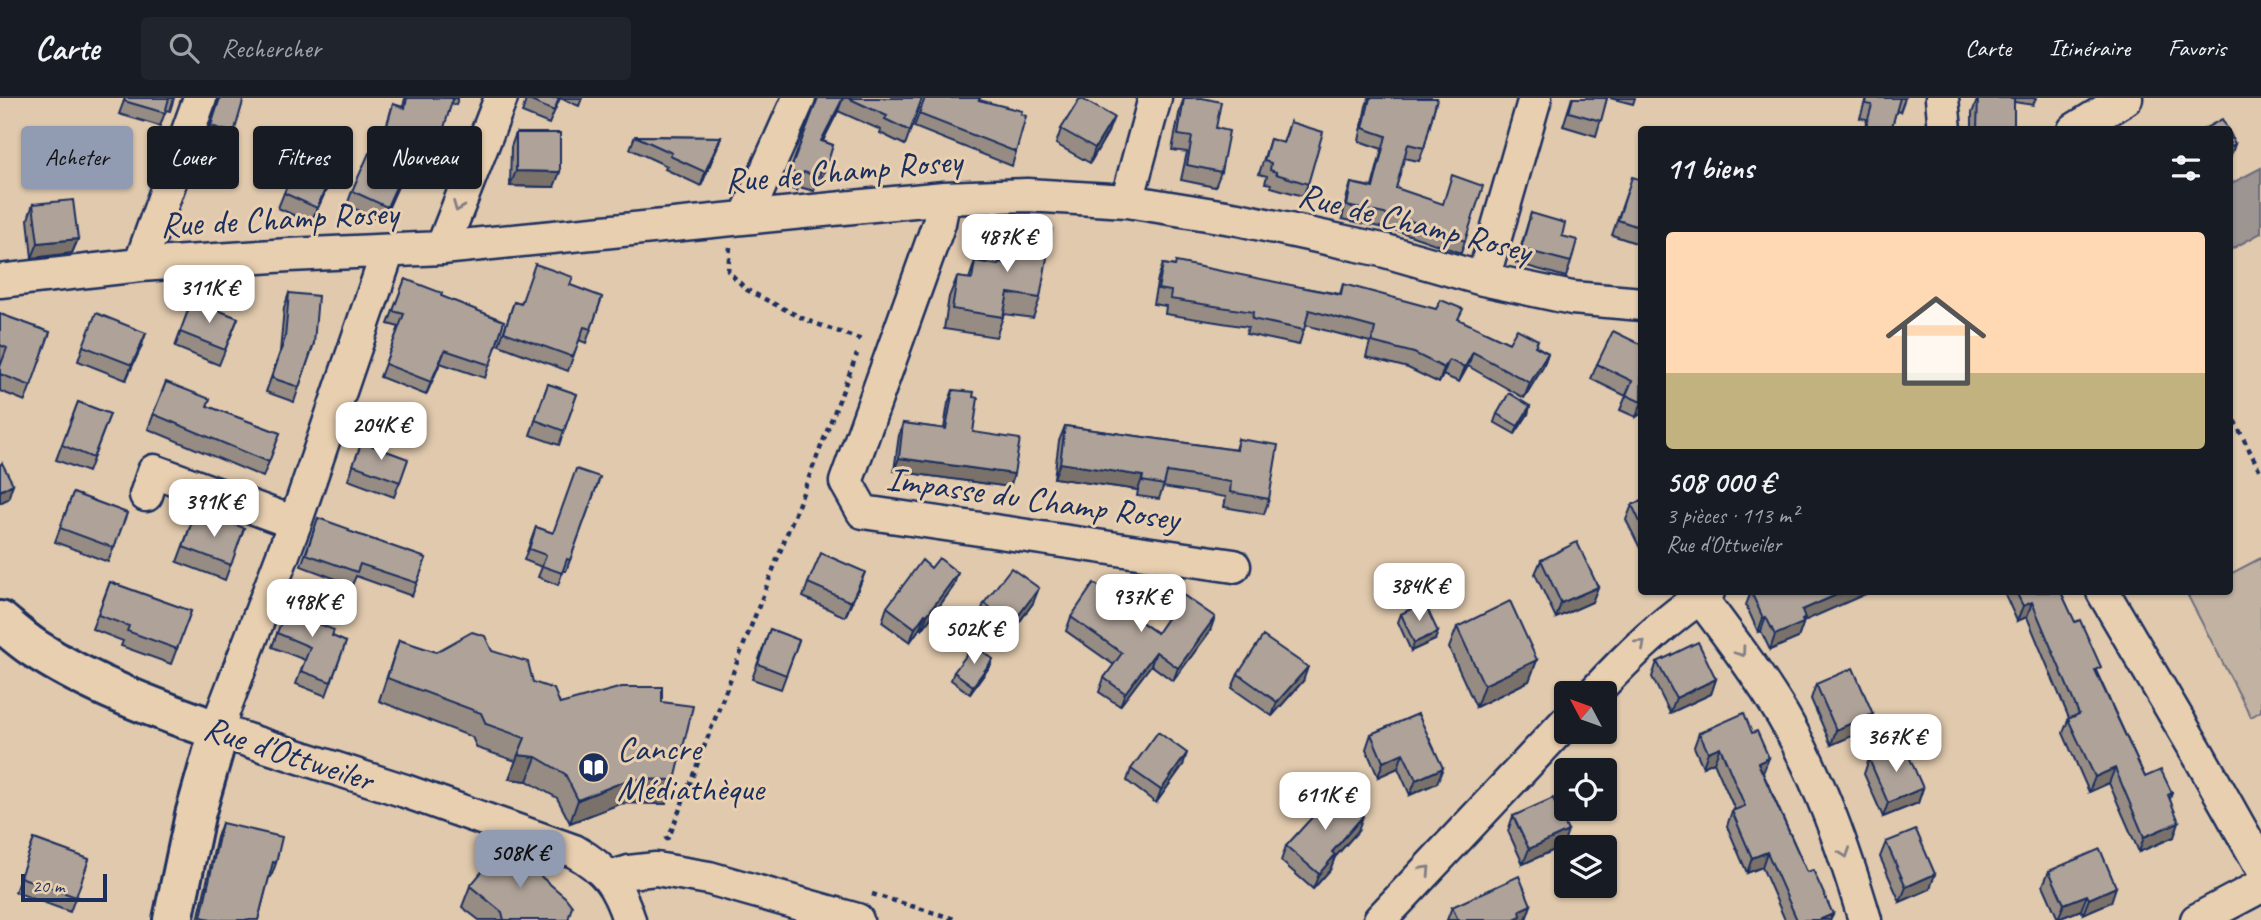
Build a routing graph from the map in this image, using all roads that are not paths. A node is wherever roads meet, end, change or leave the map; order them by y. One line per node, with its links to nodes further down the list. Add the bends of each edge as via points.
1 (200, 98): 15 (street)
2 (501, 98): 13 (street, one-way to 13)
3 (799, 98): 12 (street)
4 (1155, 98): 11 (street)
5 (1535, 98): 16 (street)
6 (1942, 98): 8 (street)
7 (2126, 98): 9 (street)
8 (1945, 126)
9 (2080, 126)
10 (944, 198): 11 (street, Rue de Champ Rosey, via 1027,195); 12 (street, Rue de Champ Rosey); 21 (street, Impasse du Champ Rosey, via 846,482 863,512)
11 (1127, 201): 16 (street, Rue de Champ Rosey, via 1382,250)
12 (739, 218): 13 (street, Rue de Champ Rosey)
13 (442, 248): 14 (street, Rue de Champ Rosey)
14 (388, 251): 15 (street, Rue de Champ Rosey); 20 (street)
15 (140, 265): 17 (street, Rue de Champ Rosey)
16 (1483, 279): 18 (street, Rue de Champ Rosey, via 1572,298)
17 (0, 281)
18 (1638, 304)
19 (146, 495): 20 (street, via 154,471)
20 (295, 523): 27 (street)
21 (1234, 566)
22 (1703, 595): 26 (street, one-way to 22, via 1630,654)
23 (1705, 595): 36 (street, one-way to 36, via 1783,717 1817,784 1845,851)
24 (2105, 595): 29 (street)
25 (0, 621): 27 (street, Rue d'Ottweiler, via 33,648 85,677)
26 (1605, 681)
27 (219, 731): 30 (street, Rue d'Ottweiler, via 552,842); 32 (street, via 194,815)
28 (1554, 735): 35 (street, one-way to 28)
29 (2261, 866)
30 (600, 869): 33 (street, via 620,893); 34 (street, via 645,869 709,878)
31 (2261, 886): 37 (street)
32 (173, 920)
33 (629, 920)
34 (857, 920)
35 (1380, 920)
36 (1865, 920)
37 (2197, 920)

